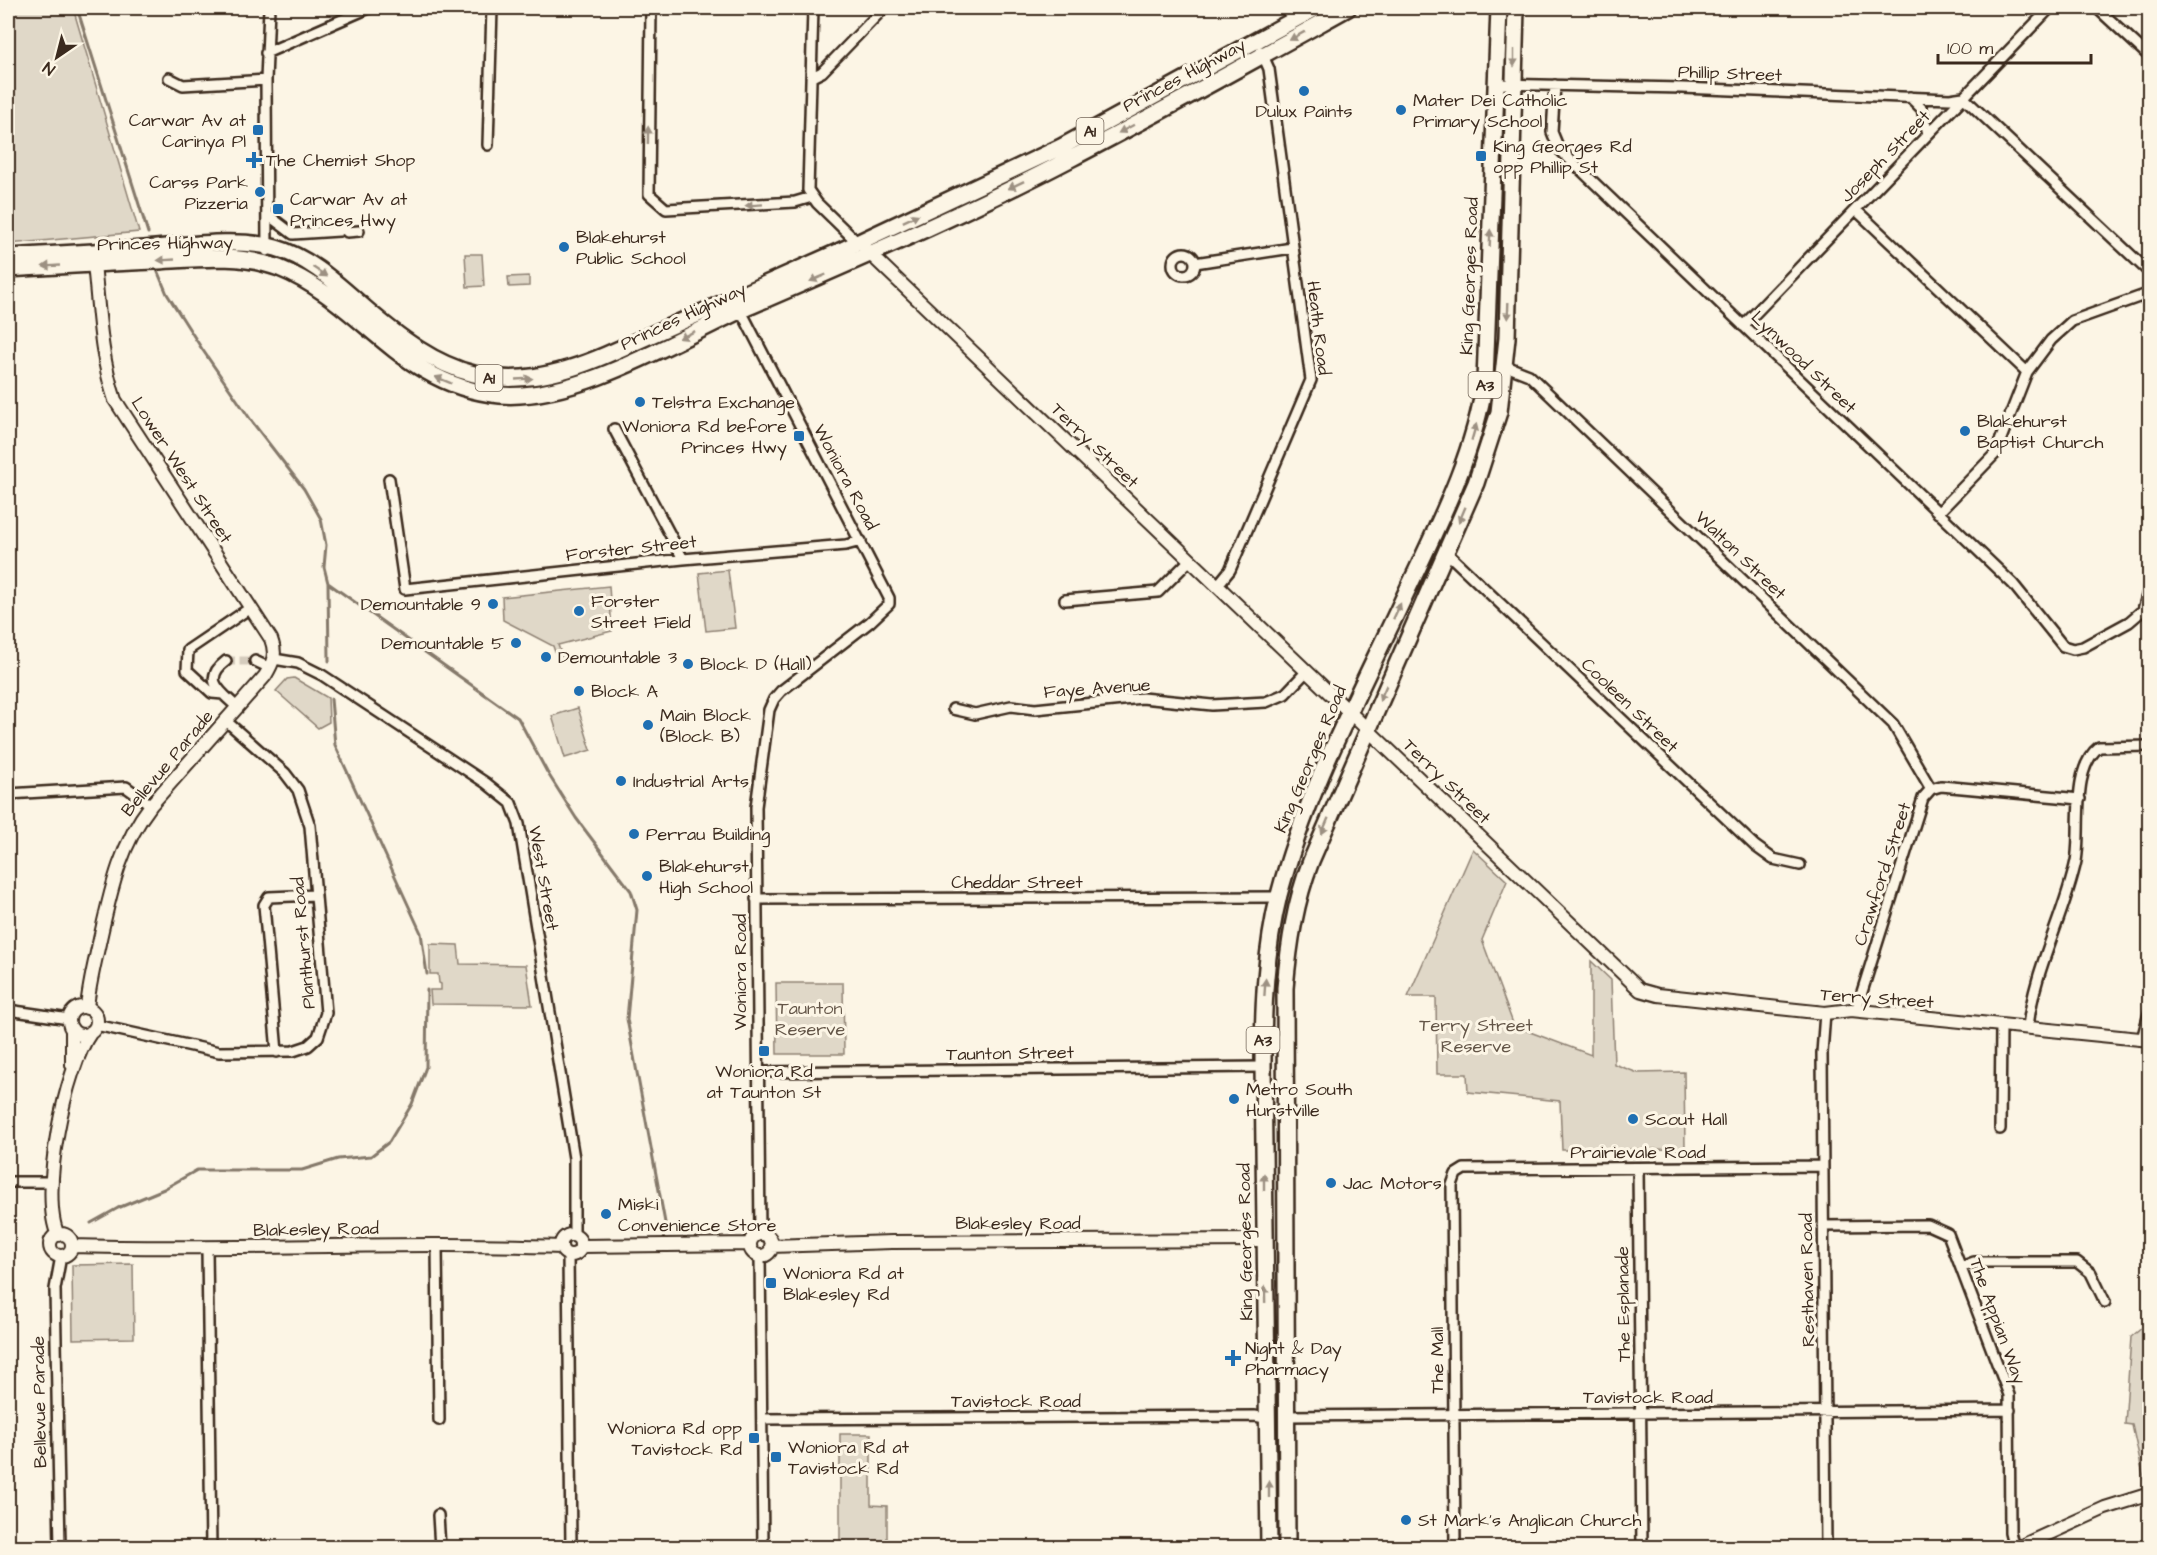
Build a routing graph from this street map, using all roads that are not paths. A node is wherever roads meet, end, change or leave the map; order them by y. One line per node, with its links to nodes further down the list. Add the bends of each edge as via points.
1 (269, 8): 14 (street)
2 (369, 8): 14 (street)
3 (492, 8): 26 (street)
4 (651, 8): 27 (street, one-way to 4, via 795,202 666,209 650,194)
5 (813, 8): 17 (street)
6 (884, 8): 17 (street, via 822,72)
7 (1316, 8): 13 (highway, Princes Highway / A1)
8 (1348, 8): 15 (highway, Princes Highway / A1, one-way to 15)
9 (1499, 8): 20 (highway, King Georges Road / A3)
10 (1516, 8): 21 (highway, A3, one-way to 21)
11 (2050, 8): 24 (street, Joseph Street)
12 (2097, 8): 16 (street)
13 (1255, 41): 15 (street, Heath Road); 31 (highway, Princes Highway / A1, one-way to 13, via 1061,147)
14 (266, 53): 19 (street)
15 (1263, 55): 33 (street, Heath Road, via 1269,69); 34 (highway, Princes Highway / A1, one-way to 34, via 1068,160)
16 (2150, 57)
17 (812, 76): 27 (street, via 807,181)
18 (169, 78): 19 (street, via 183,85)
19 (266, 80): 29 (street)
20 (1495, 84): 21 (street, Phillip Street); 65 (highway, King Georges Road / A3, one-way to 20, via 1459,477 1484,393)
21 (1514, 84): 22 (street, Phillip Street); 44 (highway, A3, one-way to 44)
22 (1555, 85): 23 (street, Phillip Street); 43 (street, Lynwood Street, via 1555,145)
23 (1910, 97): 24 (street, Phillip Street); 25 (street, via 1922,109)
24 (1963, 97): 25 (street, Joseph Street); 40 (street)
25 (1928, 134): 28 (street, Joseph Street)
26 (488, 145)
27 (812, 197): 31 (street)
28 (1856, 210): 43 (street, Joseph Street); 45 (street)
29 (268, 215): 30 (street, via 293,234 339,231 343,227 347,232); 32 (street)
30 (359, 231)
31 (858, 243): 34 (street, Terry Street); 42 (highway, Princes Highway / A1)
32 (268, 247): 36 (highway, Princes Highway / A1, via 184,245); 37 (street); 42 (highway, Princes Highway / A1, one-way to 42, via 294,256 326,276 426,355 447,366 488,378 525,379 572,370)
33 (1292, 248): 38 (street); 54 (street, Heath Road, via 1311,380 1230,570)
34 (872, 255): 42 (highway, Princes Highway / A1, one-way to 42); 52 (street, Terry Street)
35 (8, 257): 36 (highway, Princes Highway / A1)
36 (93, 257): 37 (highway, Princes Highway / A1, one-way to 36, via 211,258); 39 (highway, Princes Highway / A1, one-way to 39); 57 (street, Lower West Street, via 99,334 105,370 116,400)
37 (266, 263): 42 (highway, Princes Highway / A1, one-way to 37, via 594,378 554,390 500,395 455,384 419,368 321,291)
38 (1195, 263)
39 (8, 269)
40 (2150, 273)
41 (2150, 293): 45 (street, via 2072,321 2051,340)
42 (738, 305): 49 (street, Woniora Road)
43 (1743, 326): 48 (street, Lynwood Street)
44 (1506, 366): 50 (highway, A3, one-way to 50, via 1499,412 1485,461); 69 (street, Walton Street, via 1529,375 1893,724)
45 (2027, 372): 48 (street, via 1995,454)
46 (614, 429): 51 (street)
47 (389, 479): 51 (street, Forster Street, via 405,589)
48 (1938, 513): 56 (street, Lynwood Street, via 2020,592 2068,649 2083,647 2129,622)
49 (861, 540): 51 (street, Forster Street, via 846,545); 76 (street, Woniora Road, via 889,604 781,691 770,705 756,807)
50 (1446, 552): 67 (highway, A3, one-way to 67); 73 (street, Cooleen Street, via 1763,854)
51 (684, 559)
52 (1190, 560): 54 (street, Terry Street); 55 (street, via 1158,592)
53 (2150, 585): 56 (street)
54 (1217, 586): 61 (street, Terry Street)
55 (1065, 600)
56 (2147, 607)
57 (250, 608): 60 (street, Lower West Street, via 271,639); 62 (street, via 188,650 188,670 212,693)
58 (226, 661): 62 (street, via 213,679 214,686)
59 (255, 661): 60 (street, West Street)
60 (272, 663): 63 (street, Bellevue Parade); 102 (street, West Street, via 298,663 322,675 511,803 519,824 574,1158)
61 (1306, 672): 64 (street, Faye Avenue, via 1285,694 1266,702 1212,705 1142,698 1035,709 1011,706 975,714); 65 (street, Terry Street)
62 (223, 694): 63 (street)
63 (237, 707): 66 (street, Bellevue Parade)
64 (953, 709)
65 (1350, 713): 67 (street, Terry Street); 75 (highway, King Georges Road / A3, via 1312,796)
66 (225, 720): 72 (street, Bellevue Parade); 74 (street, Planthurst Road, via 285,773 298,790 310,826)
67 (1367, 729): 81 (street, Terry Street, via 1640,990); 95 (highway, A3, one-way to 95, via 1295,909 1285,988)
68 (2150, 746): 71 (street, via 2096,749 2082,776)
69 (1930, 789): 71 (street, Crawford Street, via 1941,786); 80 (street, Crawford Street, via 1923,798)
70 (8, 794): 72 (street, via 126,787)
71 (2080, 799): 84 (street, via 2076,860)
72 (151, 805): 77 (street, Bellevue Parade, via 134,829 114,874)
73 (1800, 865)
74 (316, 895): 87 (street, Planthurst Road, via 325,1023 308,1046); 87 (street, via 269,897 264,905)
75 (1279, 897): 76 (street, Cheddar Street); 88 (highway, King Georges Road / A3, one-way to 75, via 1266,974)
76 (756, 899): 90 (street, Woniora Road)
77 (87, 1008): 82 (street, via 75,1009); 85 (street, via 95,1015)
78 (8, 1010): 82 (street)
79 (2150, 1010): 86 (street)
80 (1856, 1011): 81 (street, Terry Street); 83 (street, Terry Street)
81 (1825, 1013): 92 (street, Resthaven Road)
82 (70, 1024): 85 (street, via 80,1035); 89 (street)
83 (2001, 1026): 84 (street, Terry Street); 91 (street)
84 (2028, 1028): 86 (street, Terry Street)
85 (93, 1029): 87 (street, Planthurst Road, via 219,1052); 89 (street)
86 (2146, 1040)
87 (278, 1052)
88 (1263, 1067): 90 (street, Taunton Street); 101 (highway, King Georges Road / A3, one-way to 88)
89 (73, 1072): 97 (street, via 55,1138)
90 (757, 1072): 100 (street, Woniora Road)
91 (2000, 1128)
92 (1822, 1166): 93 (street, Prairievale Road); 98 (street, Resthaven Road)
93 (1638, 1168): 94 (street, Prairievale Road, via 1464,1169); 117 (street, The Esplanade)
94 (1456, 1174): 116 (street, The Mall, via 1452,1185)
95 (1285, 1180): 101 (highway, via 1277,1196 1276,1226); 112 (highway, A3)
96 (8, 1182): 97 (street)
97 (53, 1182): 99 (street, via 54,1227)
98 (1823, 1226): 111 (street, The Appian Way, via 1936,1226 1948,1234); 115 (street, Resthaven Road)
99 (58, 1235): 105 (street, via 69,1237); 109 (street, via 52,1239 51,1247)
100 (760, 1235): 103 (street); 106 (street, via 768,1238)
101 (1264, 1240): 106 (street, Blakesley Road); 112 (highway, via 1272,1245); 120 (highway, King Georges Road / A3, one-way to 101)
102 (578, 1241): 103 (street); 108 (street, via 565,1238)
103 (750, 1244): 110 (street)
104 (437, 1245): 107 (street, Blakesley Road); 108 (street, Blakesley Road); 121 (street)
105 (72, 1246): 107 (street, Blakesley Road); 109 (street, via 69,1253)
106 (771, 1246): 110 (street, via 769,1252)
107 (207, 1249): 125 (street)
108 (565, 1251): 127 (street)
109 (61, 1256): 124 (street, Bellevue Parade, via 55,1289)
110 (760, 1256): 119 (street)
111 (1960, 1267): 113 (street, via 1974,1262 2077,1262 2091,1273); 114 (street, The Appian Way, via 2006,1386)
112 (1285, 1274): 118 (highway, A3)
113 (2105, 1302)
114 (2010, 1410): 115 (street, Tavistock Road); 134 (street, The Appian Way, via 2010,1532)
115 (1825, 1412): 117 (street, Tavistock Road); 133 (street, Resthaven Road)
116 (1454, 1414): 117 (street, Tavistock Road); 118 (street, Tavistock Road); 131 (street, The Mall)
117 (1642, 1414): 132 (street, The Esplanade)
118 (1286, 1416): 130 (highway, A3)
119 (762, 1419): 120 (street, Tavistock Road); 128 (street)
120 (1269, 1419): 129 (highway, King Georges Road / A3, one-way to 120)
121 (439, 1420)
122 (2150, 1494): 134 (street, via 2105,1508)
123 (438, 1515): 126 (street)
124 (60, 1548)
125 (211, 1548)
126 (440, 1548)
127 (571, 1548)
128 (763, 1548)
129 (1269, 1548)
130 (1287, 1548)
131 (1455, 1548)
132 (1642, 1548)
133 (1826, 1548)
134 (2016, 1548)

